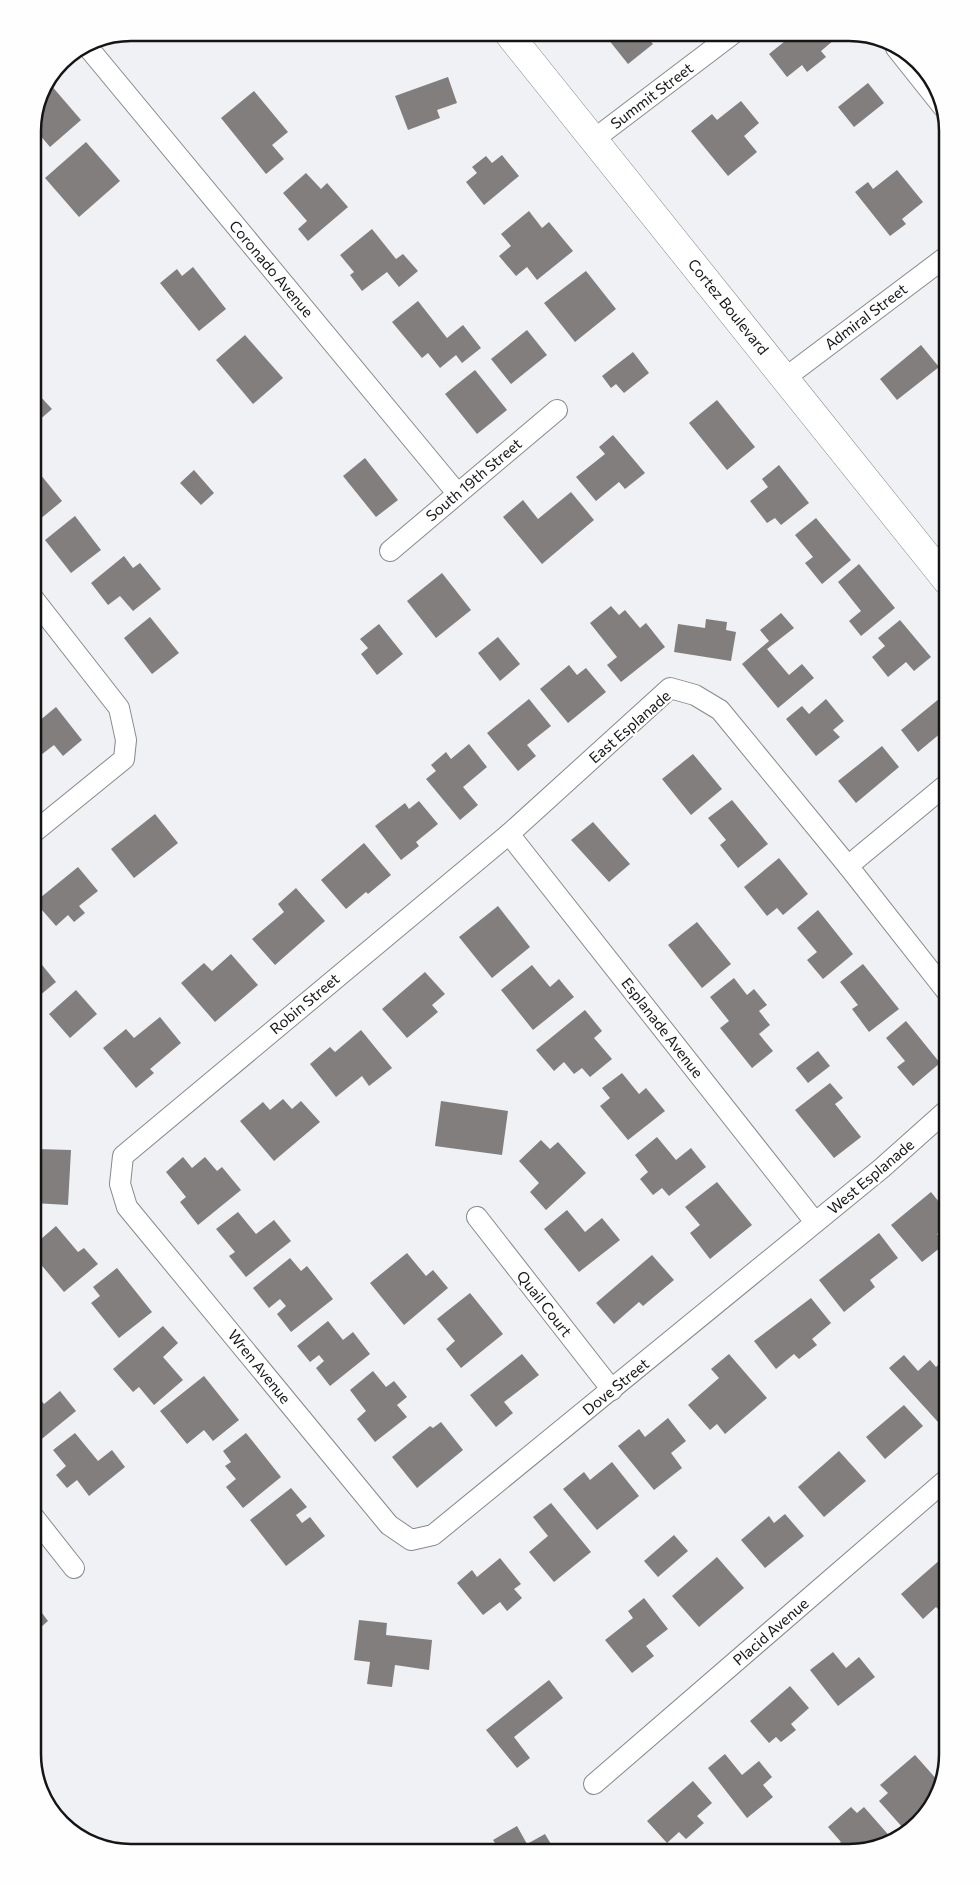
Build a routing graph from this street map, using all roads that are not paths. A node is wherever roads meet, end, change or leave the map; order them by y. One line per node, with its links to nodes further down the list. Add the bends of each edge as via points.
1 (514, 41): 6 (street, Cortez Boulevard)
2 (723, 41): 6 (street, Summit Street)
3 (91, 51): 10 (street, Coronado Avenue)
4 (912, 68): 5 (street)
5 (928, 88)
6 (593, 140): 8 (street, Cortez Boulevard)
7 (939, 263): 8 (street, Admiral Street)
8 (785, 378): 12 (street, Cortez Boulevard)
9 (557, 410): 10 (street, South 19th Street)
10 (457, 493): 11 (street, South 19th Street)
11 (390, 551)
12 (939, 570)
13 (41, 608): 15 (street, via 119,708 126,740 124,759)
14 (939, 791): 17 (street)
15 (41, 826)
16 (510, 834): 17 (street, East Esplanade, via 670,688 695,695 720,710); 20 (street, Robin Street, via 123,1156); 22 (street, Esplanade Avenue)
17 (848, 866): 18 (street)
18 (939, 981)
19 (939, 1118): 22 (street, West Esplanade)
20 (120, 1184): 26 (street, Wren Avenue, via 127,1208 389,1525)
21 (477, 1217): 23 (street, Quail Court)
22 (815, 1222): 23 (street, Dove Street)
23 (612, 1390): 26 (street, Dove Street, via 433,1534)
24 (939, 1487): 28 (street, Placid Avenue)
25 (41, 1527): 27 (street)
26 (411, 1540)
27 (74, 1568)
28 (594, 1784)

